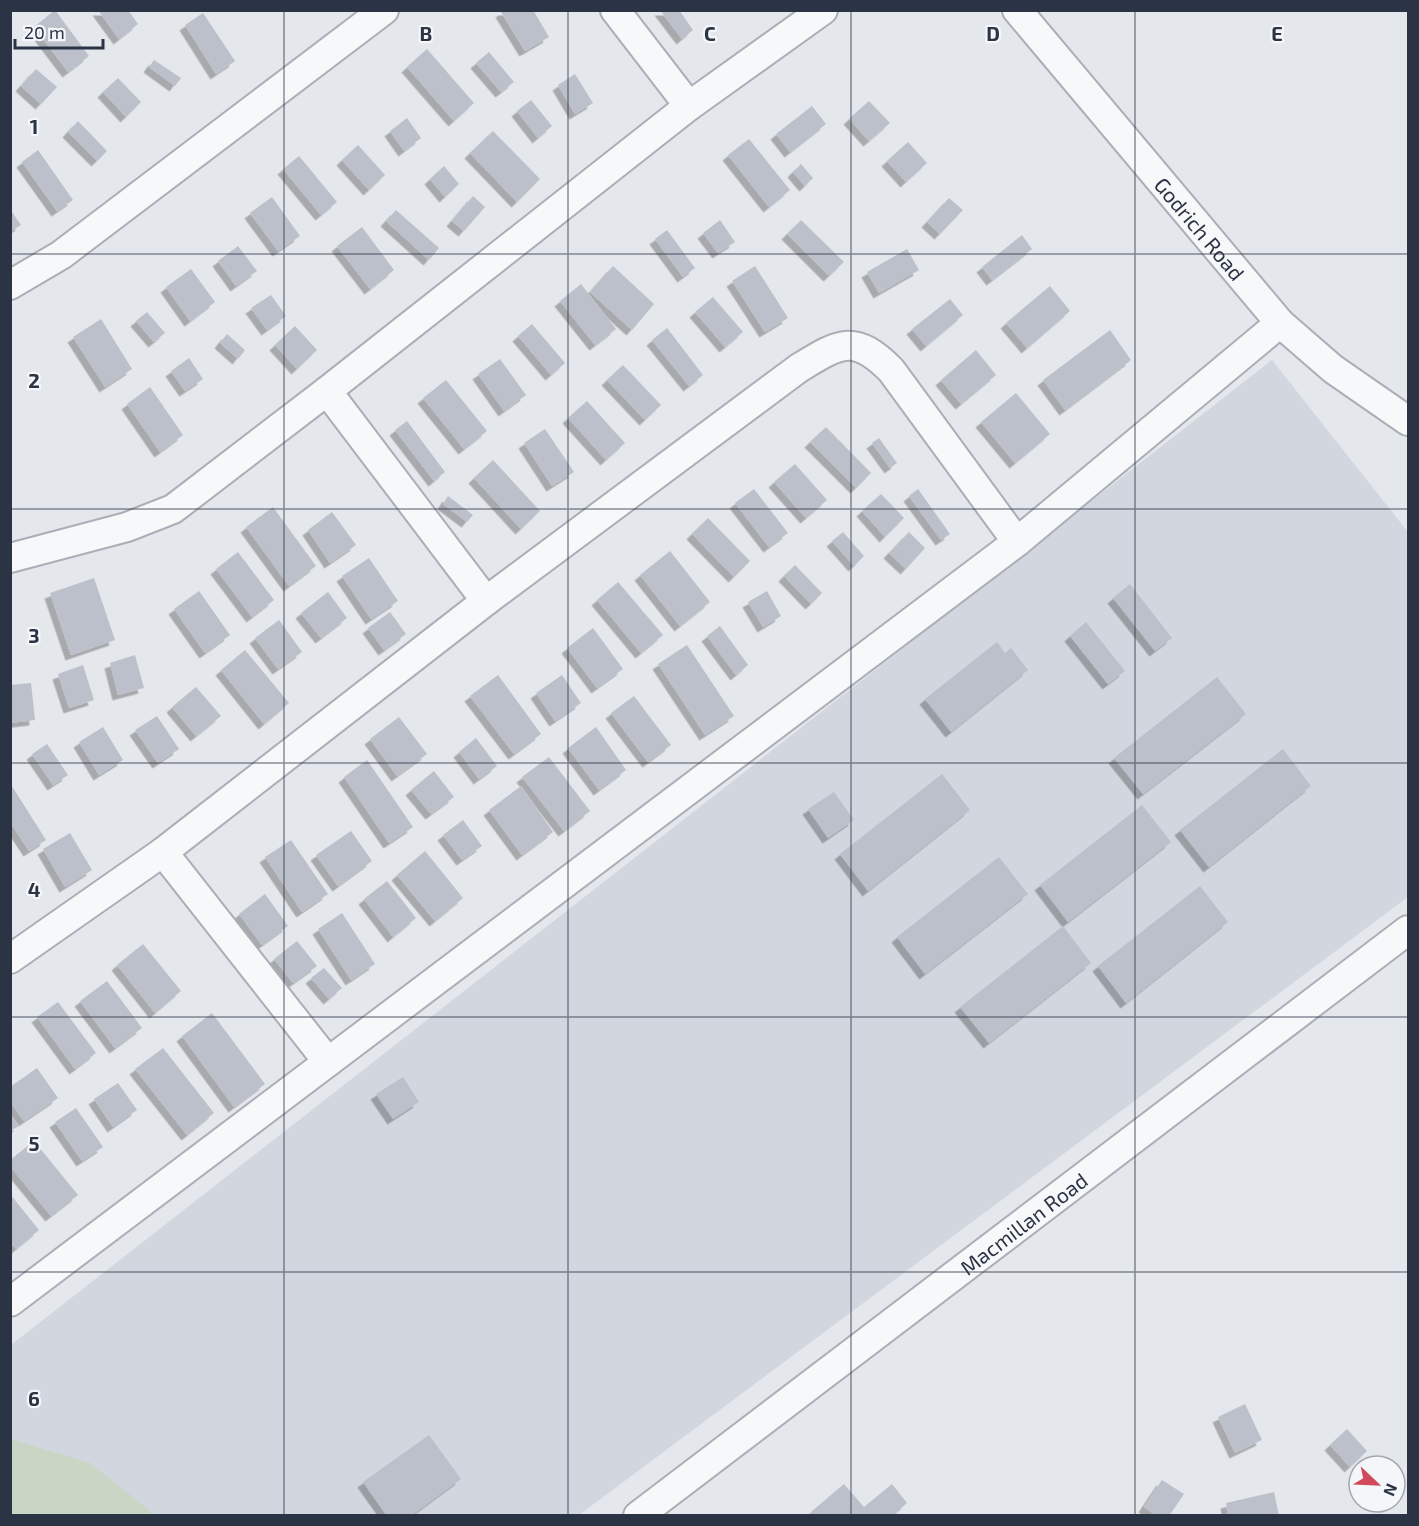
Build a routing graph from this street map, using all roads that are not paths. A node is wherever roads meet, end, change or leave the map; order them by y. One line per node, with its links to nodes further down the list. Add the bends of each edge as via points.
1 (384, 10): 6 (street, via 61,255)
2 (615, 10): 5 (street)
3 (823, 10): 5 (street)
4 (1017, 10): 7 (street, Godrich Road)
5 (689, 106): 8 (street)
6 (10, 285)
7 (1280, 323): 9 (street, Godrich Road, via 1333,369); 10 (street)
8 (327, 391): 11 (street, via 173,509 127,527); 12 (street)
9 (1408, 421)
10 (1017, 542): 12 (street, via 891,370 871,351 852,345 829,349 799,368); 16 (street)
11 (10, 558)
12 (486, 601): 13 (street)
13 (163, 852): 15 (street); 16 (street)
14 (1408, 930): 18 (street, Macmillan Road)
15 (10, 959)
16 (328, 1062): 17 (street)
17 (10, 1302)
18 (642, 1514)

